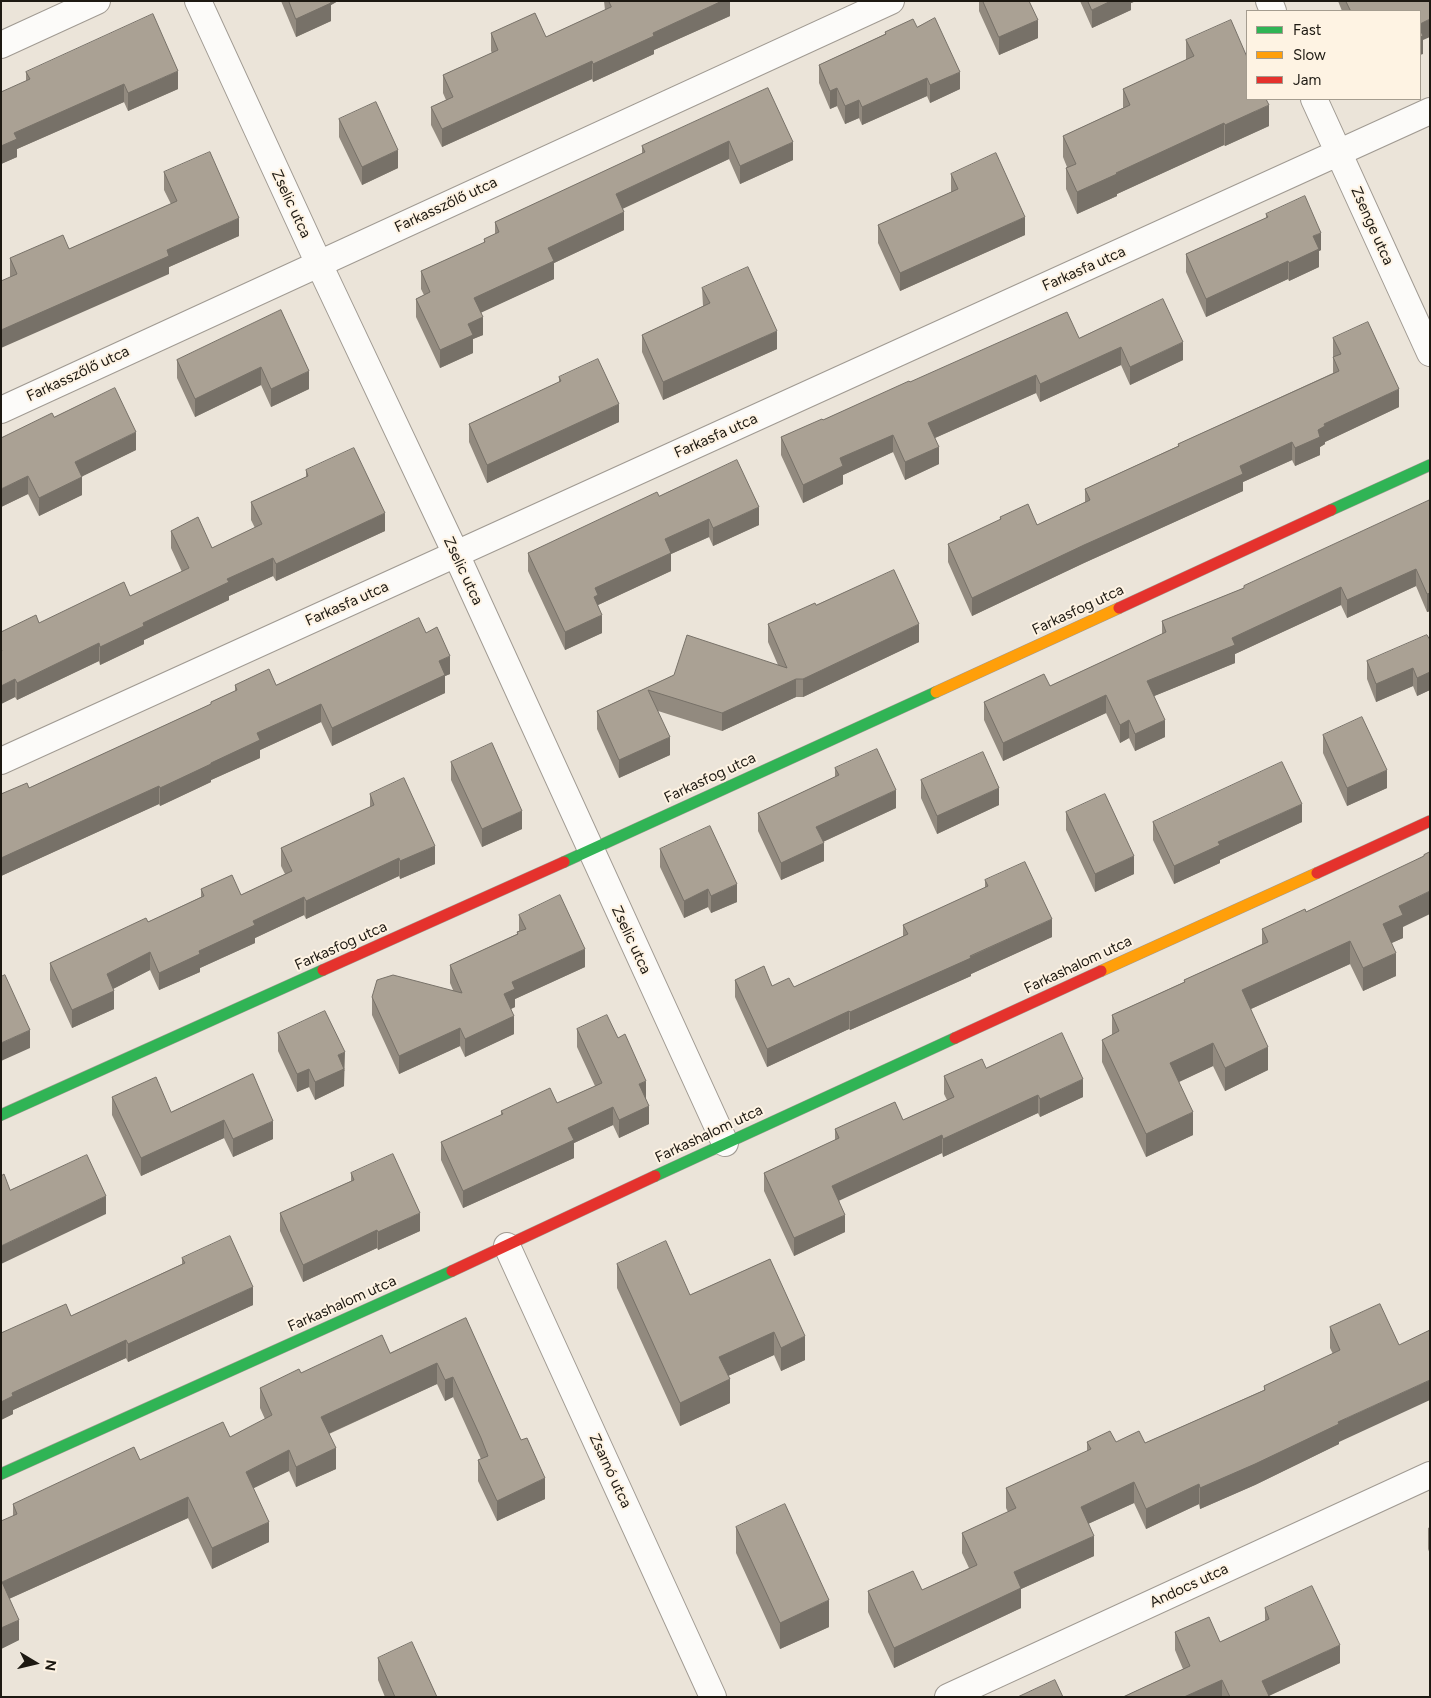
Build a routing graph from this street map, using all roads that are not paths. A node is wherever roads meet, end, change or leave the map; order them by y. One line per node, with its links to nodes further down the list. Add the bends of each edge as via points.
1 (97, 1): 4 (street)
2 (198, 1): 8 (street, Zselic utca)
3 (891, 1): 8 (street, Farkasszőlő utca)
4 (1, 45)
5 (1314, 100): 7 (street, Zsenge utca)
6 (1430, 111): 7 (street, Farkasfa utca)
7 (1339, 153): 9 (street, Zsenge utca); 12 (street, Farkasfa utca)
8 (319, 264): 10 (street, Farkasszőlő utca); 12 (street, Zselic utca)
9 (1430, 353)
10 (1, 410)
11 (1430, 465): 15 (street, Farkasfog utca)
12 (456, 554): 13 (street, Farkasfa utca); 15 (street, Zselic utca)
13 (1, 761)
14 (1430, 821): 17 (street, Farkashalom utca)
15 (590, 850): 16 (street, Farkasfog utca); 17 (street, Zselic utca)
16 (1, 1115)
17 (724, 1143): 18 (street, Farkashalom utca)
18 (507, 1246): 19 (street, Farkashalom utca); 21 (street, Zsarnó utca)
19 (1, 1474)
20 (1430, 1475): 22 (street, Andocs utca)
21 (713, 1697)
22 (948, 1697)

